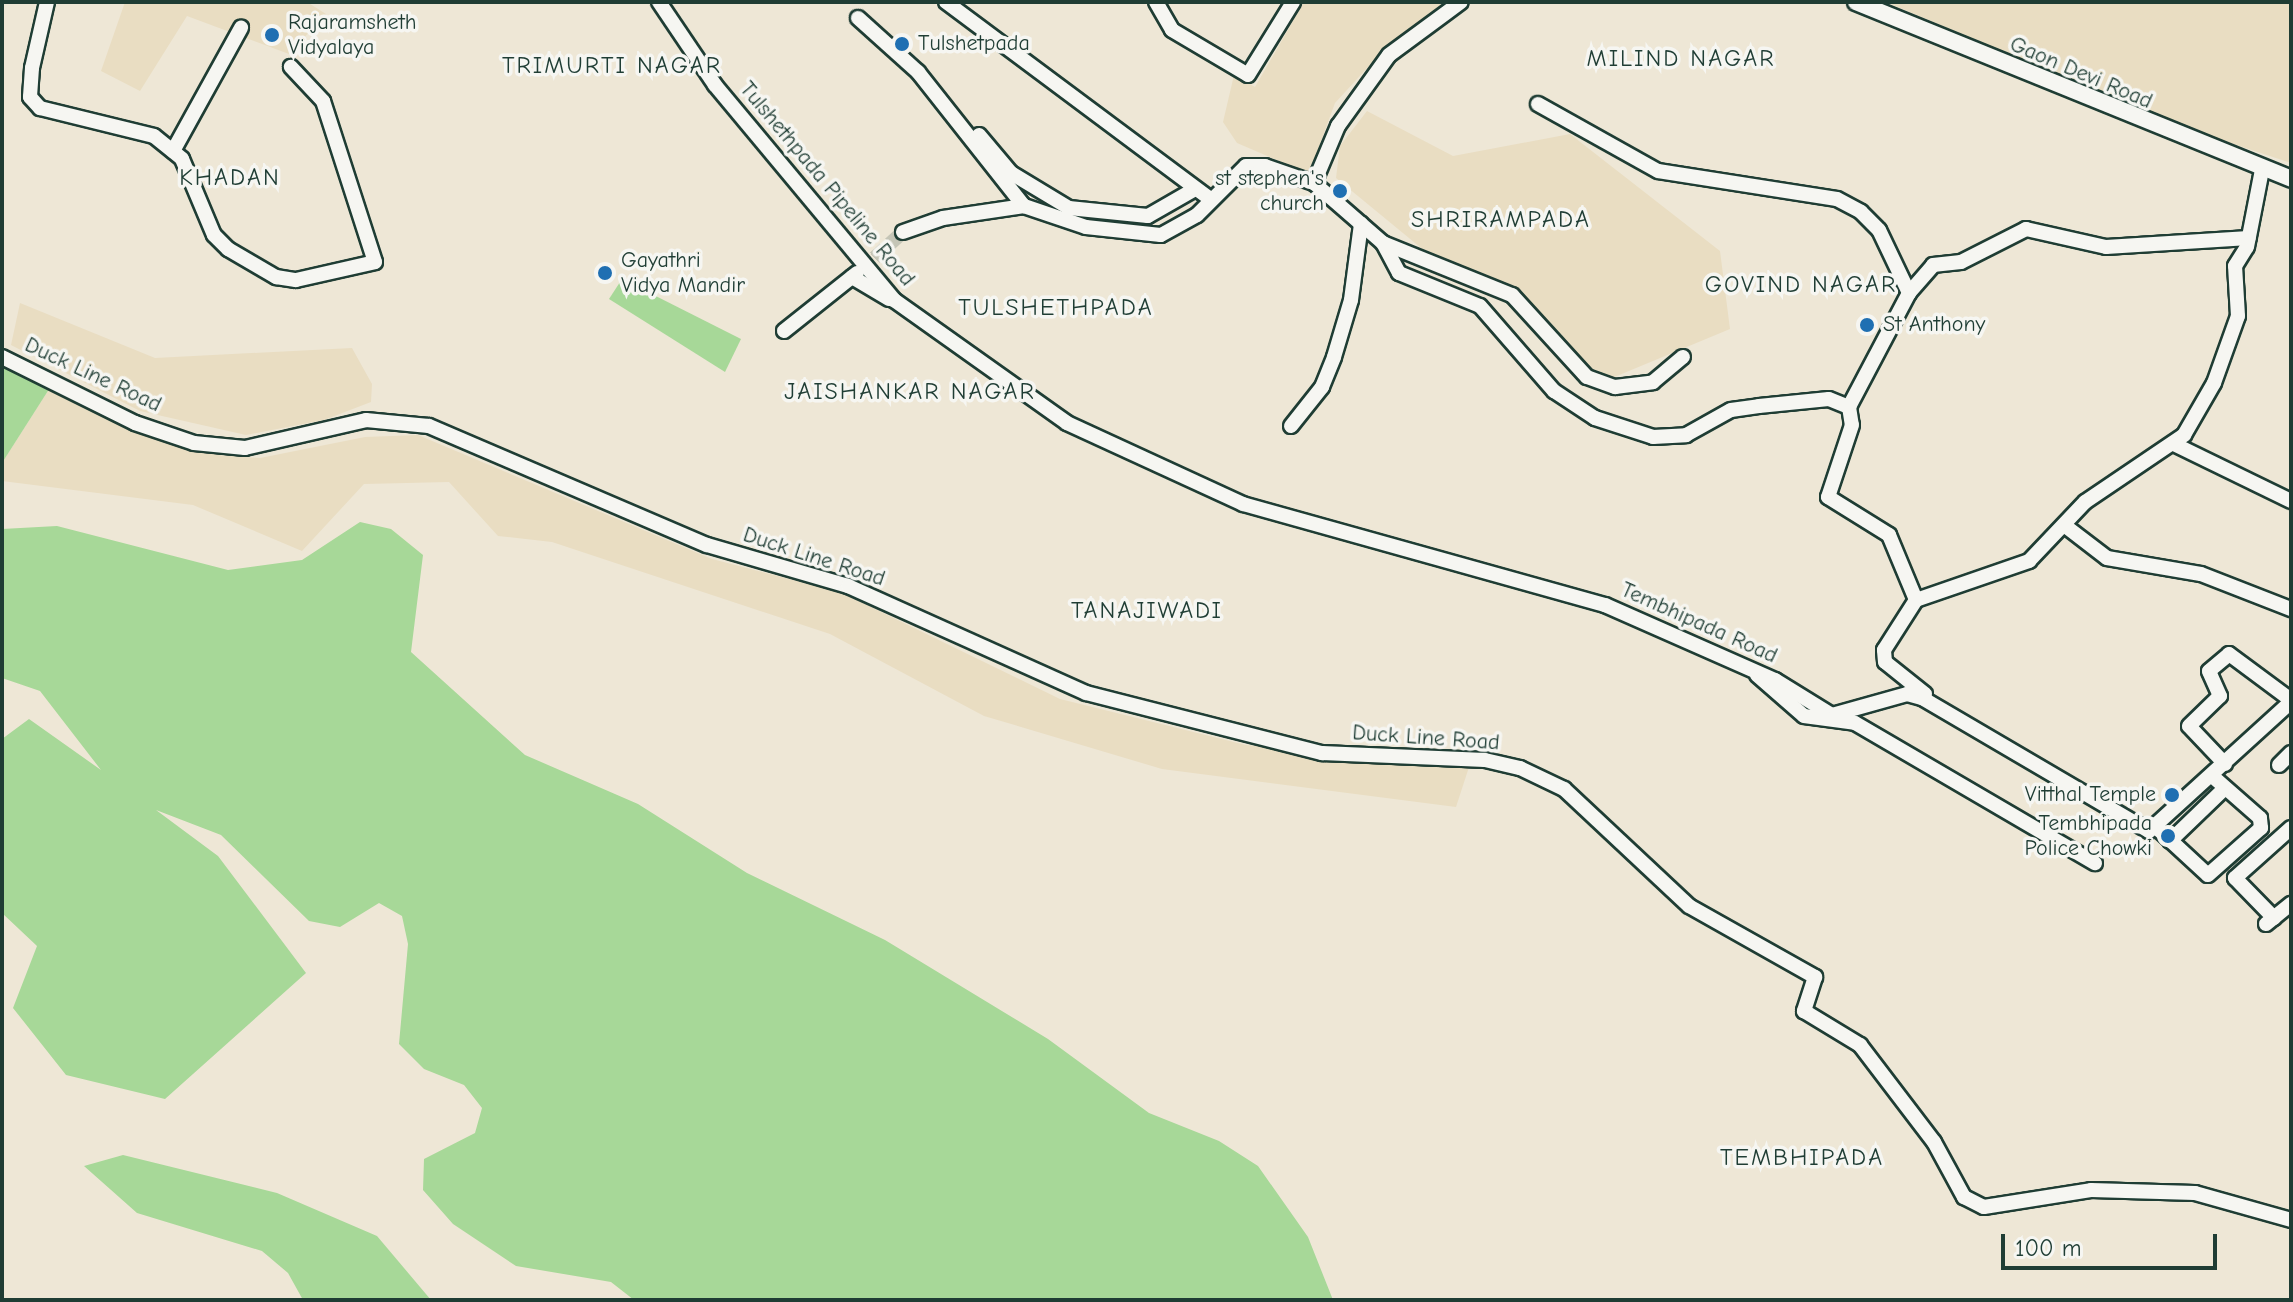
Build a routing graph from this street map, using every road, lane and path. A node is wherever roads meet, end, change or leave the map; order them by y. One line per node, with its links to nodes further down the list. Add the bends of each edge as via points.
1 (47, 2): 13 (street, via 30,97 40,108 154,136)
2 (659, 2): 25 (street, Tulshethpada Pipeline Road, via 715,85)
3 (946, 2): 17 (street)
4 (1293, 2): 7 (street, via 1248,75 1172,30)
5 (1461, 2): 16 (street, via 1389,55 1338,126)
6 (1856, 2): 14 (street, Gaon Devi Road)
7 (1149, 4)
8 (858, 18): 19 (street, via 918,72)
9 (241, 28): 13 (street)
10 (291, 67): 13 (street, via 323,101 375,262 296,280 276,277 214,235 196,182)
11 (1538, 104): 24 (street, via 1658,171 1837,199 1879,230)
12 (979, 135): 17 (street, via 1011,173 1069,208 1148,216)
13 (173, 151)
14 (2262, 170): 15 (street, Gaon Devi Road); 22 (street)
15 (2291, 179)
16 (1314, 183): 18 (street, via 1246,166); 20 (street)
17 (1195, 189): 18 (street)
18 (1210, 199): 19 (street, via 1161,235 1086,227)
19 (1024, 206): 21 (street, via 943,218)
20 (1361, 224): 23 (street); 31 (street, via 1351,300 1334,357 1322,387)
21 (903, 232)
22 (2249, 238): 24 (street, via 2106,247 2026,229 1961,262 1933,265); 32 (street, via 2235,266 2238,316 2229,343 2214,383)
23 (1383, 243): 28 (street, via 1512,295 1587,377 1615,387 1653,382); 29 (street, via 1399,273 1490,314 1554,391 1595,418 1653,437 1686,435 1731,410 1829,399)
24 (1909, 293): 29 (street)
25 (894, 300): 26 (street, via 855,275); 30 (street, Tulshethpada Pipeline Road)
26 (784, 331)
27 (2, 357): 50 (street, Duck Line Road, via 135,423 194,443 245,448 366,420 429,426 707,545 848,586 1086,693 1322,753 1485,760 1520,768 1564,789 1689,906 1815,977 1804,1011 1860,1045 1934,1142 1964,1197 1984,1207 2091,1190 2195,1193)
28 (1683, 357)
29 (1849, 407): 35 (street, via 1852,425 1828,497 1889,535)
30 (1067, 423): 37 (street, Tembhipada Road, via 1243,504 1605,605)
31 (1291, 426)
32 (2174, 444): 33 (street); 34 (street, via 2122,472)
33 (2291, 501)
34 (2064, 525): 35 (street, via 2029,561); 36 (street, via 2107,558 2201,574)
35 (1916, 600): 39 (street, via 1884,650 1885,662)
36 (2291, 609)
37 (1754, 670): 39 (street, Tembhipada Road, via 1820,712 1899,696 1922,698); 48 (street, via 1804,716 1855,723)
38 (2291, 701): 41 (street); 41 (street, via 2233,655 2218,663 2208,675 2220,696 2189,726)
39 (1983, 730): 45 (street, Tembhipada Road, via 2137,827)
40 (2291, 753): 42 (street)
41 (2225, 764): 43 (street)
42 (2279, 765)
43 (2212, 776): 44 (street); 45 (street)
44 (2225, 788): 47 (street); 47 (street, via 2260,818 2261,828 2208,875)
45 (2157, 828): 47 (street)
46 (2291, 828): 49 (street, via 2235,878 2270,921)
47 (2170, 841)
48 (2095, 863)
49 (2289, 908)
50 (2291, 1220)

